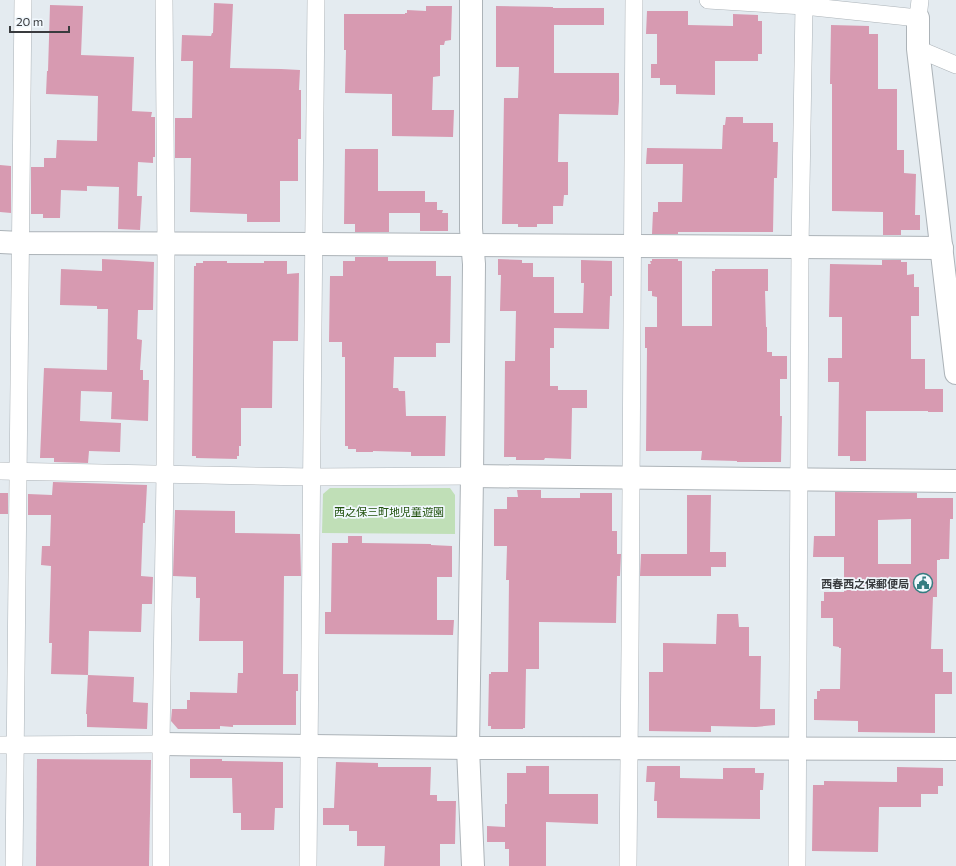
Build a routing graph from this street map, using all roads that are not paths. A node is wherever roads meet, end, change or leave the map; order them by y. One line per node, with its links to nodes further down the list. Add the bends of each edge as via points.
1 (23, 0): 11 (street)
2 (164, 0): 12 (street)
3 (316, 0): 13 (street)
4 (471, 0): 14 (street)
5 (634, 0): 15 (street)
6 (708, 0): 7 (street)
7 (804, 6): 8 (street); 16 (street)
8 (919, 9): 9 (street)
9 (918, 49): 10 (street); 17 (street)
10 (956, 65)
11 (10, 243): 12 (street); 20 (street)
12 (166, 244): 13 (street); 21 (street)
13 (314, 244): 14 (street); 23 (street)
14 (472, 245): 15 (street); 22 (street)
15 (632, 246): 16 (street); 24 (street)
16 (800, 247): 17 (street); 25 (street)
17 (942, 248): 18 (street)
18 (956, 373)
19 (0, 471): 20 (street)
20 (19, 471): 21 (street); 28 (street)
21 (165, 474): 23 (street); 27 (street)
22 (472, 476): 23 (street); 24 (street); 30 (street)
23 (311, 478): 29 (street)
24 (631, 478): 25 (street); 31 (street)
25 (799, 480): 26 (street); 32 (street)
26 (956, 481)
27 (162, 744): 28 (street); 29 (street); 35 (street)
28 (8, 745): 34 (street)
29 (309, 746): 30 (street); 36 (street)
30 (468, 748): 31 (street); 37 (street)
31 (629, 748): 32 (street); 38 (street)
32 (798, 748): 33 (street); 39 (street)
33 (956, 749)
34 (14, 866)
35 (161, 866)
36 (308, 866)
37 (473, 866)
38 (628, 866)
39 (797, 866)

